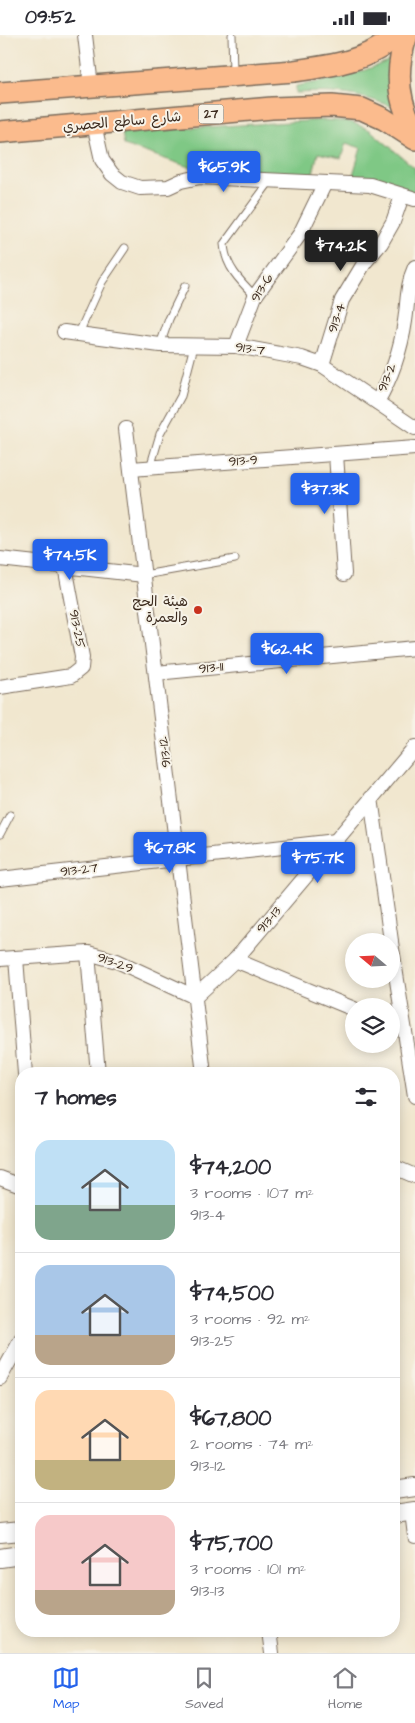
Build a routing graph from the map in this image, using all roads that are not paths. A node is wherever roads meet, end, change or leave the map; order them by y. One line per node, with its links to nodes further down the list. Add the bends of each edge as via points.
1 (85, 35): 6 (street)
2 (232, 35): 5 (lane)
3 (398, 35): 5 (main road, via 369,54 337,65)
4 (407, 35): 9 (main road, via 400,53 399,85 406,117)
5 (233, 75): 6 (main road)
6 (91, 86): 7 (main road)
7 (0, 93)
8 (94, 125): 10 (main road, شارع ساطع الحصري / 27); 11 (main road, شارع ساطع الحصري / 27, via 272,108 347,106 384,119); 12 (street, via 102,160 107,167 122,181 140,188 168,187 200,177)
9 (415, 131)
10 (0, 132)
11 (415, 139)
12 (270, 181): 13 (street); 18 (lane, via 224,245 225,255 236,276)
13 (325, 183): 14 (street, via 370,185); 18 (street, 913-6, via 304,228)
14 (408, 198): 24 (street, 913-4, via 342,300)
15 (125, 248): 20 (lane, via 102,282)
16 (415, 267): 25 (street, 913-2, via 409,279 402,334 388,385)
17 (185, 286): 21 (lane)
18 (255, 296): 23 (street, 913-6)
19 (64, 332): 20 (street, 913-7)
20 (79, 333): 21 (street, 913-7)
21 (160, 345): 22 (street, 913-7)
22 (194, 346): 23 (street, 913-7); 30 (lane, via 182,395 160,434)
23 (236, 346): 24 (street, 913-7, via 302,357)
24 (322, 365): 25 (street, 913-7)
25 (377, 402): 26 (street, 913-7)
26 (415, 428)
27 (126, 429): 31 (street, 913-12)
28 (415, 448): 29 (street, 913-9)
29 (336, 454): 30 (street, 913-9); 35 (street)
30 (150, 468): 31 (street, 913-9)
31 (131, 469): 36 (street, 913-12)
32 (0, 559): 34 (street)
33 (234, 559): 36 (lane)
34 (65, 566): 36 (street); 39 (street, 913-25, via 82,657 81,668 71,676)
35 (344, 574)
36 (144, 575): 38 (street, 913-12)
37 (415, 648): 38 (street, 913-11)
38 (156, 673): 45 (street, 913-12)
39 (0, 687)
40 (415, 747): 41 (street, 913-13)
41 (371, 798): 44 (street, 913-13); 47 (street)
42 (10, 815): 43 (lane)
43 (0, 834)
44 (336, 841): 45 (street, 913-27); 51 (street, 913-13)
45 (178, 859): 46 (street, 913-27); 52 (street, 913-12)
46 (0, 879)
47 (390, 933)
48 (88, 953): 49 (street, 913-29); 52 (street, 913-29, via 117,961); 56 (street)
49 (16, 958): 50 (street, 913-29); 55 (street)
50 (0, 959)
51 (235, 961): 52 (street, 913-13); 53 (street)
52 (195, 997): 57 (street, 913-12)
53 (345, 1005)
54 (400, 1035): 58 (street)
55 (24, 1067)
56 (97, 1067)
57 (203, 1067)
58 (415, 1096)
59 (400, 1169): 60 (street)
60 (415, 1175)
61 (0, 1178): 62 (street)
62 (15, 1184)
63 (15, 1359): 64 (street)
64 (0, 1378)
65 (415, 1487): 66 (street)
66 (400, 1489)
67 (413, 1512): 68 (street); 71 (street)
68 (400, 1513)
69 (15, 1532): 70 (street)
70 (0, 1533)
71 (415, 1536)
72 (15, 1556): 73 (street)
73 (0, 1558)
74 (270, 1637): 75 (street)
75 (272, 1653)

